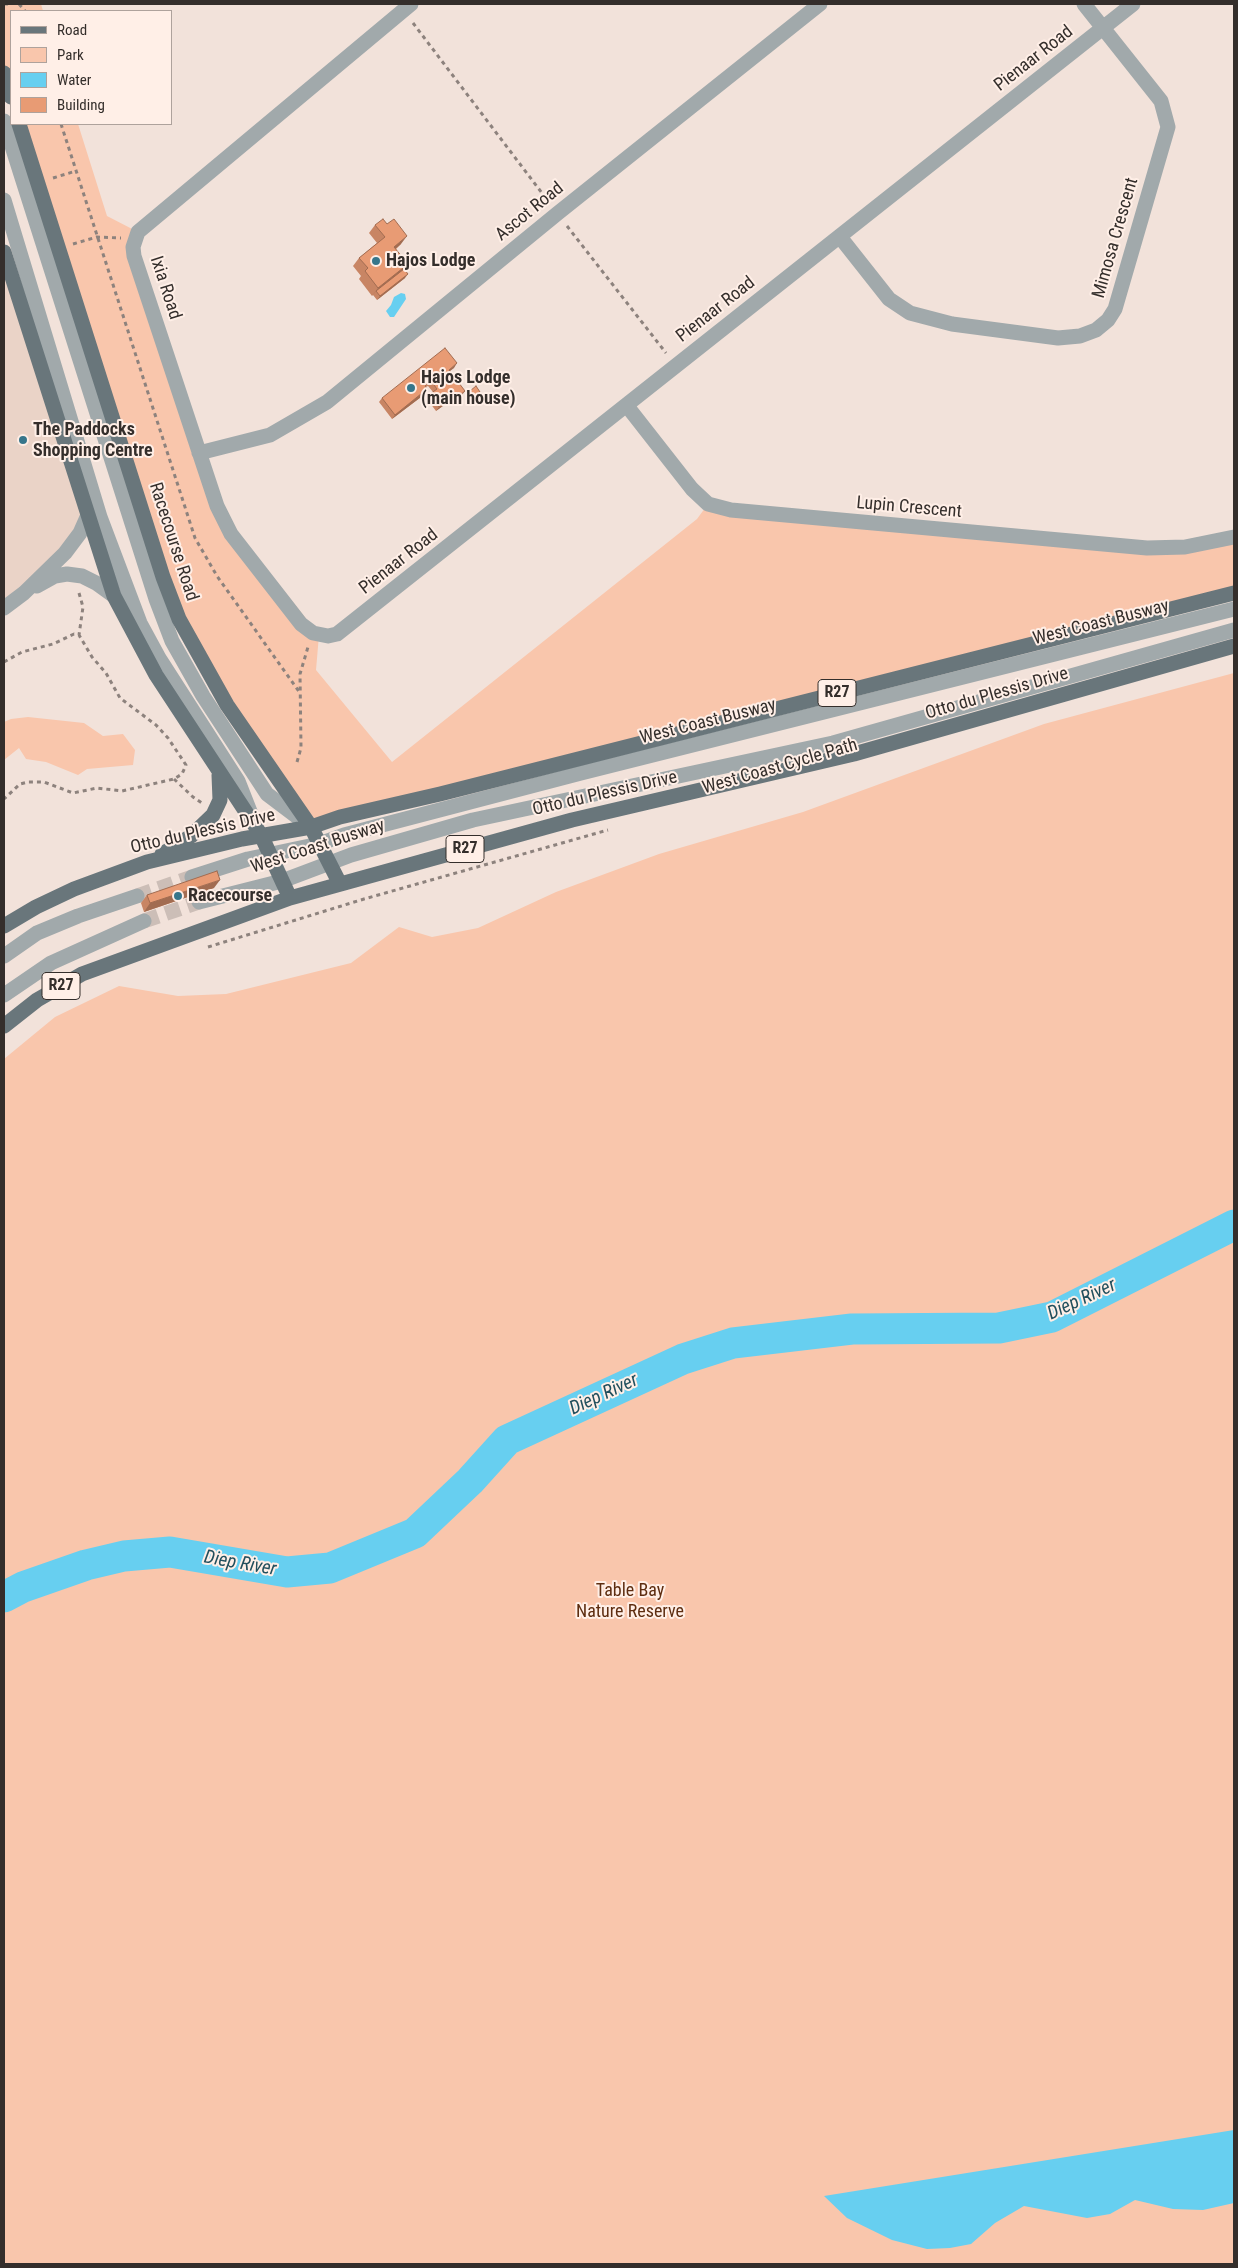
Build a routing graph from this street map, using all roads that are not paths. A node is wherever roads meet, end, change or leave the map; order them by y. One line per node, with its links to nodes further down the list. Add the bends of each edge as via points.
1 (820, 4): 16 (street, Ascot Road, via 327,402 270,435)
2 (1084, 4): 5 (street, Mimosa Crescent)
3 (1133, 4): 5 (street, Pienaar Road)
4 (404, 6): 16 (street, Ixia Road, via 138,232 134,256)
5 (1104, 28): 11 (street, Pienaar Road); 11 (street, Mimosa Crescent, via 1160,101 1168,128 1115,309 1096,330 1080,336 1058,338 952,324 910,313 889,299)
6 (4, 73): 7 (main road)
7 (10, 94)
8 (4, 121): 28 (street, via 156,599 172,640 203,696 267,794)
9 (20, 125): 28 (main road, Racecourse Road, via 179,619 227,705)
10 (4, 200): 29 (street, via 100,518 140,623 238,781)
11 (840, 237): 15 (street, Pienaar Road)
12 (4, 252): 14 (main road)
13 (4, 272): 14 (street)
14 (15, 285): 17 (main road)
15 (627, 406): 18 (street, Lupin Crescent, via 692,489 708,504 731,510 1148,548 1185,547); 25 (street, Pienaar Road, via 337,634)
16 (199, 452): 25 (street, Ixia Road, via 208,484 231,534 301,624)
17 (88, 515): 19 (street, via 65,554); 21 (main road)
18 (1234, 537)
19 (24, 593): 21 (street, via 55,576 67,574 96,582); 22 (street)
20 (1234, 593): 28 (main road, Otto du Plessis Drive / R27, via 440,794 340,816)
21 (114, 596): 27 (main road, via 156,675)
22 (4, 608)
23 (1234, 609): 30 (street, West Coast Busway, via 581,773)
24 (1234, 630): 33 (street, West Coast Busway, via 832,744 473,820)
25 (316, 634)
26 (1234, 646): 36 (main road, Otto du Plessis Drive / R27, via 854,754 572,820)
27 (218, 769): 29 (main road); 32 (main road, via 220,800 213,815 180,844)
28 (311, 827): 29 (main road, Otto du Plessis Drive / R27); 30 (main road, Racecourse Road)
29 (261, 835): 31 (main road); 32 (main road, Otto du Plessis Drive / R27)
30 (319, 844): 31 (street, West Coast Busway); 33 (main road, Racecourse Road)
31 (269, 854): 34 (street, West Coast Busway); 35 (main road)
32 (147, 862): 41 (main road, Otto du Plessis Drive / R27, via 74,889)
33 (328, 863): 35 (street, West Coast Busway); 36 (main road, Racecourse Road)
34 (192, 878)
35 (282, 881): 38 (main road); 39 (street, West Coast Busway)
36 (340, 884): 38 (main road, Otto du Plessis Drive / R27)
37 (137, 896): 42 (street, via 38,933)
38 (290, 898): 44 (main road, Otto du Plessis Drive / R27, via 82,974 37,1000)
39 (199, 902)
40 (144, 921): 43 (street, via 51,963)
41 (4, 926)
42 (4, 956)
43 (4, 995)
44 (4, 1026)

